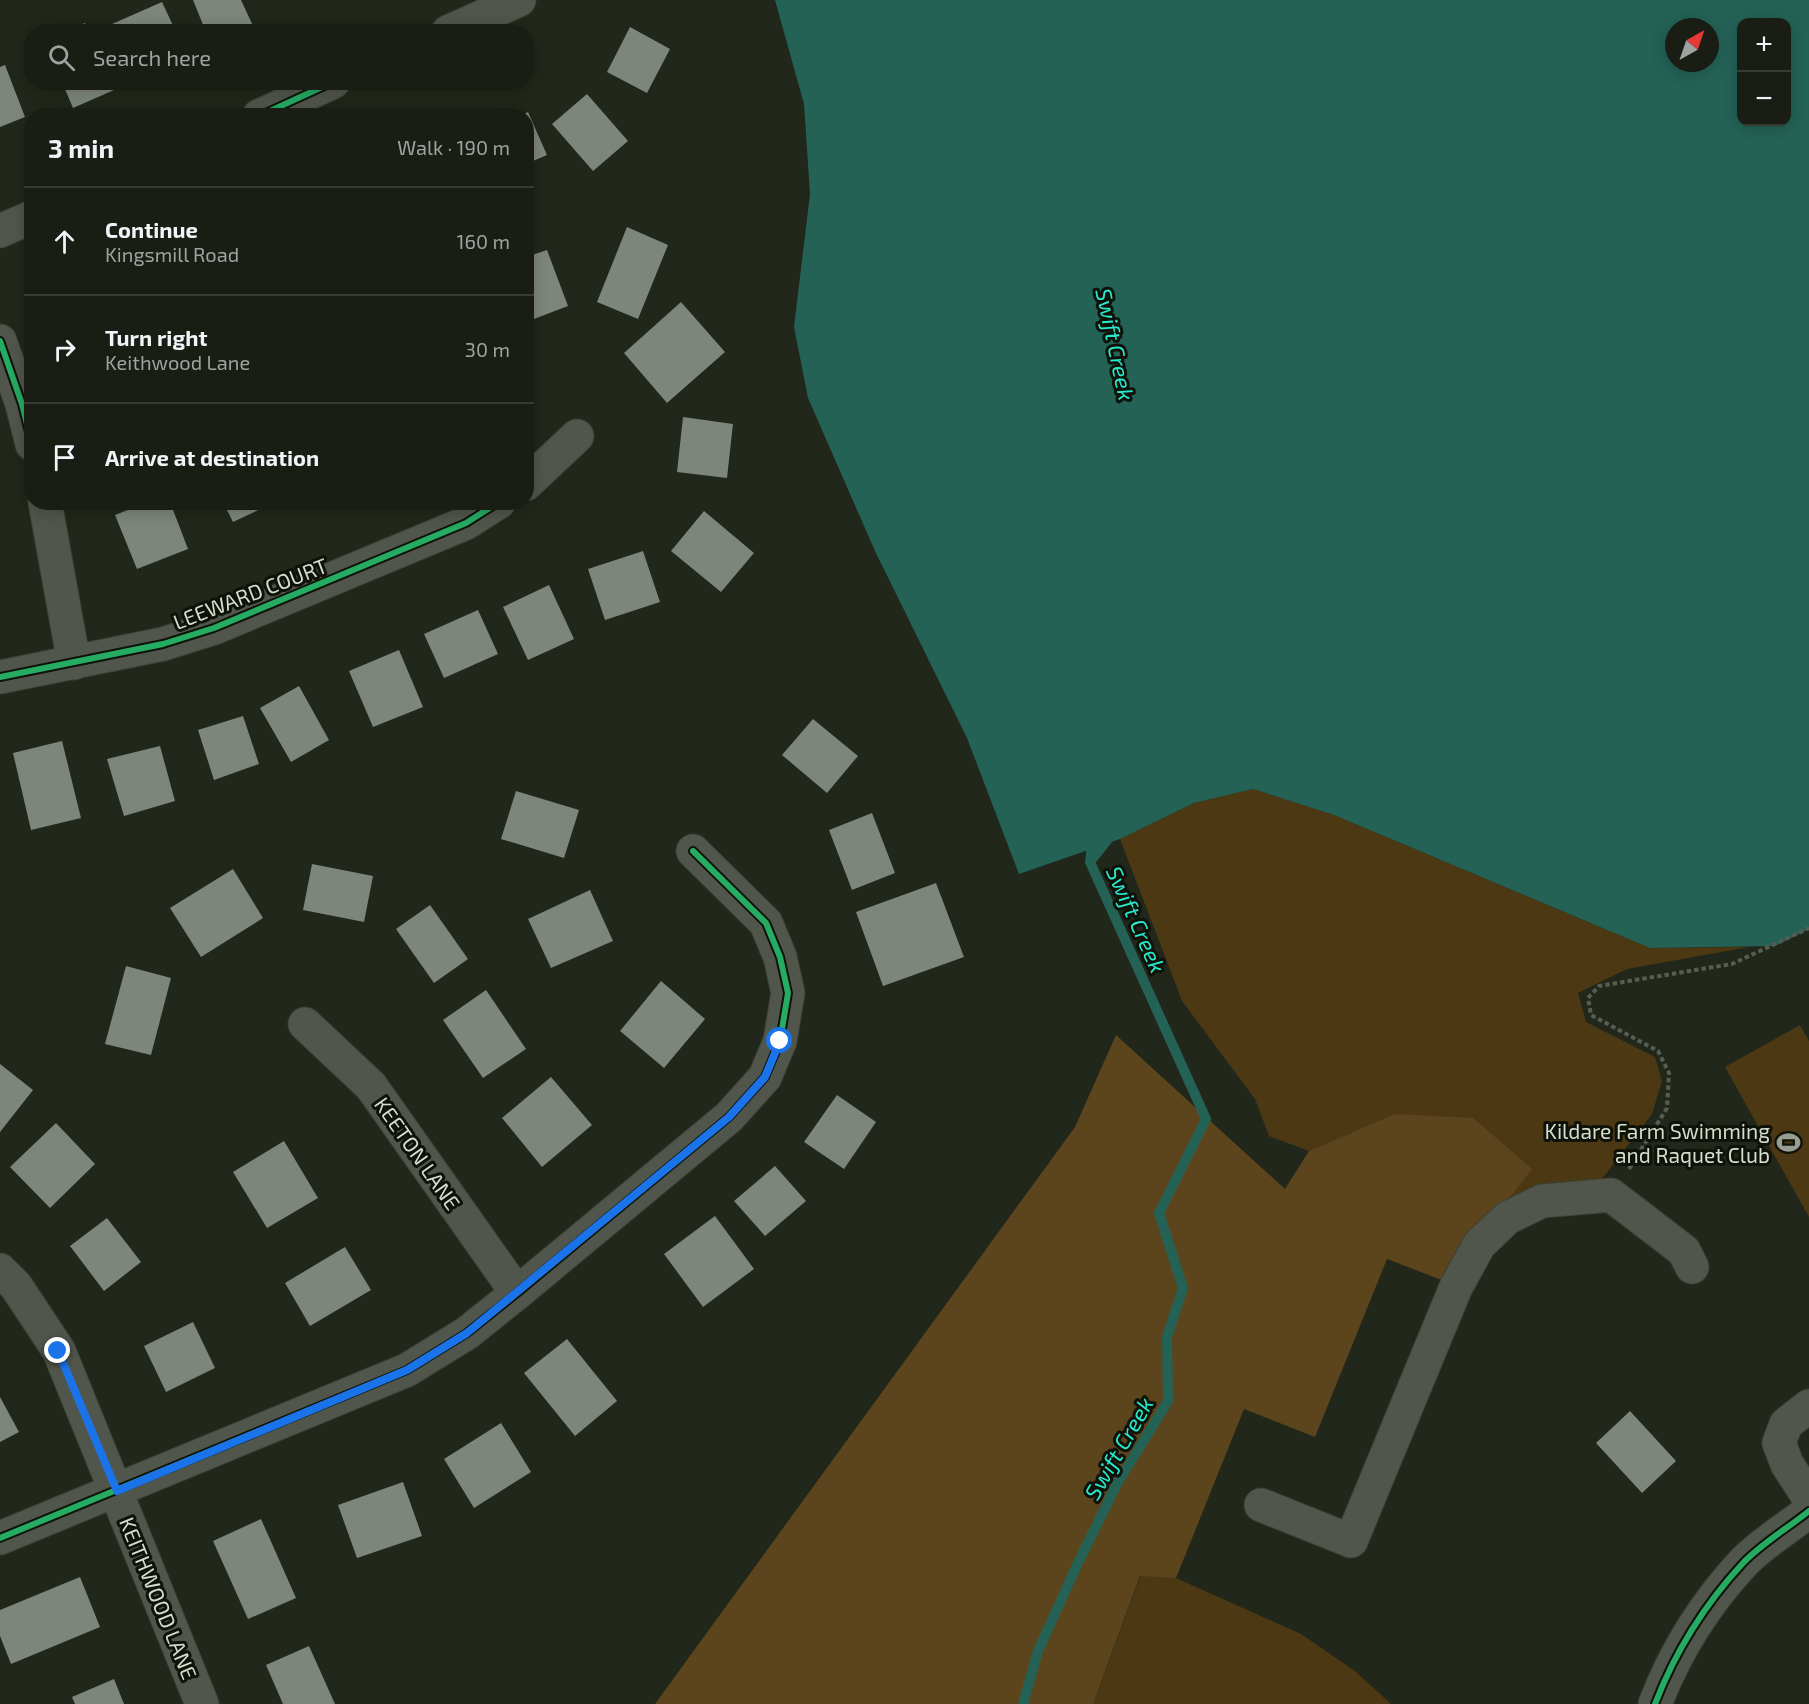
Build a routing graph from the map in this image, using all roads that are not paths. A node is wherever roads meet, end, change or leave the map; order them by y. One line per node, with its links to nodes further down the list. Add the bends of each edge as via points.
1 (519, 0): 2 (street)
2 (466, 24)
3 (316, 90): 4 (street)
4 (276, 108)
5 (24, 220): 6 (street)
6 (0, 231)
7 (0, 341): 8 (street)
8 (24, 412)
9 (577, 436): 10 (street)
10 (534, 476)
11 (46, 510): 13 (street)
12 (486, 510): 13 (street, LEEWARD COURT, via 466,523 214,628 163,644)
13 (74, 663): 14 (street, LEEWARD COURT)
14 (0, 677)
15 (693, 850): 19 (street, via 766,923 780,957 788,993 780,1041 765,1077 729,1117)
16 (305, 1024): 19 (street, KEETON LANE, via 371,1086)
17 (1692, 1267): 23 (street, via 1684,1251 1611,1195 1542,1201 1506,1218 1479,1245 1456,1287 1351,1541)
18 (0, 1270): 21 (street, KEITHWOOD LANE, via 16,1286 58,1351)
19 (517, 1293): 21 (street, via 467,1333 407,1370)
20 (1809, 1406): 22 (street, via 1786,1424 1779,1443 1787,1464)
21 (117, 1491): 25 (street); 26 (street, KEITHWOOD LANE)
22 (1809, 1498)
23 (1261, 1505)
24 (1809, 1511): 27 (street, via 1744,1561 1712,1600 1687,1636)
25 (0, 1538)
26 (202, 1704)
27 (1655, 1704)

